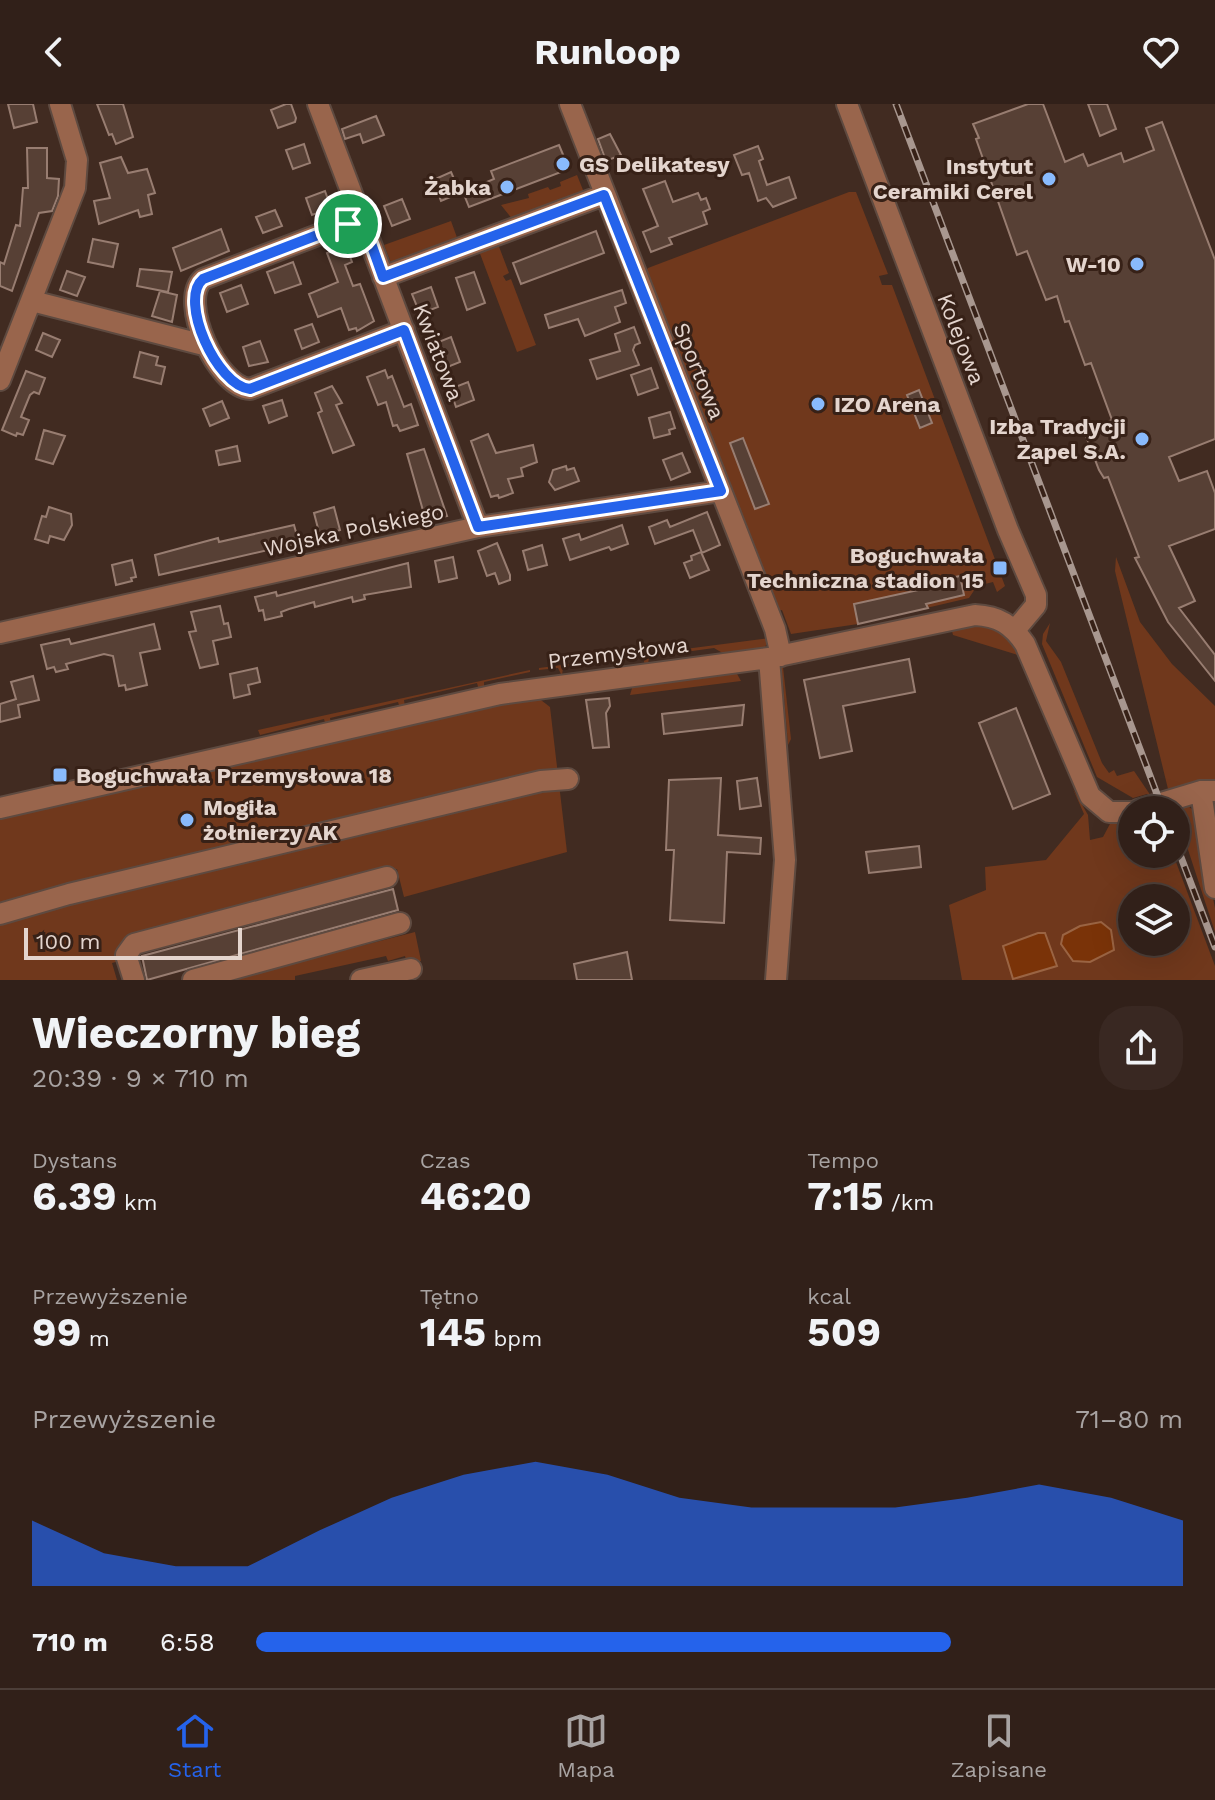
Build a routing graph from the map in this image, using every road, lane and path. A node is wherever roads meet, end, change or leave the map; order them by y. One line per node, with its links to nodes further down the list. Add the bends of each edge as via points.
1 (60, 104): 8 (street, via 77,160 75,188)
2 (318, 104): 6 (street, Kwiatowa)
3 (570, 104): 5 (street, Sportowa)
4 (847, 104): 14 (street, Kolejowa, via 1036,595 1036,605)
5 (604, 195): 7 (street); 12 (street, Sportowa)
6 (362, 218): 7 (street, Kwiatowa); 10 (street, via 203,279 194,294)
7 (383, 277): 9 (street, Kwiatowa)
8 (32, 301): 10 (street); 11 (street)
9 (404, 330): 10 (street, via 250,389 234,383); 13 (street, Kwiatowa)
10 (204, 345)
11 (0, 380)
12 (721, 491): 13 (street, Wojska Polskiego); 16 (street, Sportowa, via 775,629)
13 (478, 527): 15 (street, Wojska Polskiego)
14 (1015, 630): 16 (street, Przemysłowa, via 992,616 975,615); 20 (street, via 1090,796 1109,812)
15 (0, 633)
16 (775, 657): 19 (street, Przemysłowa, via 500,694); 30 (street, Sportowa, via 785,860)
17 (568, 779): 23 (street, via 541,781)
18 (1208, 791): 22 (street)
19 (0, 808)
20 (1118, 812)
21 (387, 877): 27 (street, via 134,944 126,955)
22 (1215, 888)
23 (0, 914)
24 (400, 923): 28 (street)
25 (411, 969): 26 (street)
26 (384, 978): 29 (street)
27 (134, 980)
28 (193, 980)
29 (361, 980)
30 (776, 980)

